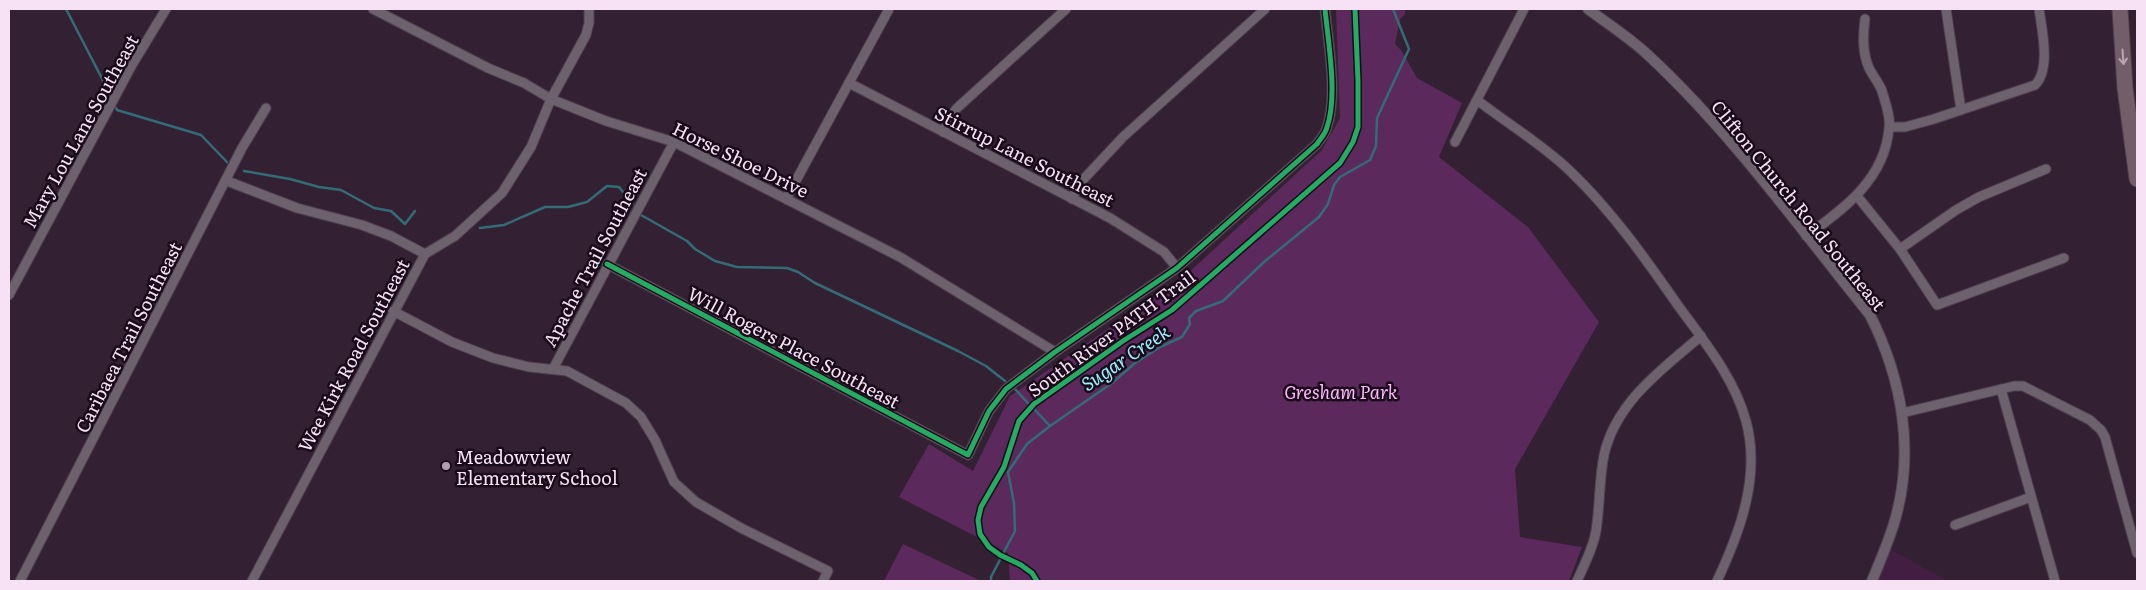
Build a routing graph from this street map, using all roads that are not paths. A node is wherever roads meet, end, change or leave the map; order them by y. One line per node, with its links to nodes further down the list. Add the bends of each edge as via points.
1 (166, 9): 35 (street, Mary Lou Lane Southeast, via 132,65)
2 (373, 9): 15 (street, Horse Shoe Drive)
3 (589, 9): 15 (street, Wee Kirk Road Southeast, via 586,34)
4 (889, 9): 14 (street)
5 (1066, 9): 20 (street, via 956,109)
6 (1265, 9): 28 (street, via 1123,136 1080,183)
7 (1326, 9): 34 (street, via 1331,91 1327,128 1318,144)
8 (1524, 9): 16 (street)
9 (1588, 9): 29 (street, Clifton Church Road Southeast, via 1646,54 1680,86 1742,154)
10 (1946, 9): 18 (street)
11 (2039, 9): 18 (street, via 2044,52 2040,80 2035,85)
12 (2120, 9): 24 (highway, one-way to 24, via 2125,88)
13 (1865, 19): 19 (street, via 1866,57 1881,89)
14 (849, 83): 20 (street, Stirrup Lane Southeast); 27 (street)
15 (551, 99): 21 (street, Horse Shoe Drive, via 606,121); 31 (street, Wee Kirk Road Southeast, via 531,147 502,193 455,236)
16 (1477, 100): 22 (street); 37 (street, via 1554,156 1579,180 1626,236)
17 (266, 108): 25 (street, Caribaea Trail Southeast)
18 (1961, 110): 19 (street, via 1905,127)
19 (1890, 127): 26 (street, via 1882,160)
20 (943, 132): 28 (street, Stirrup Lane Southeast)
21 (674, 142): 27 (street, Horse Shoe Drive); 33 (street, Apache Trail Southeast)
22 (1455, 142)
23 (2046, 169): 30 (street, via 1979,197)
24 (2137, 179)
25 (227, 181): 31 (street, via 297,208 362,225); 45 (street, Caribaea Trail Southeast)
26 (1857, 196): 29 (street); 30 (street)
27 (786, 199): 38 (street, Horse Shoe Drive, via 900,257)
28 (1072, 199): 34 (street, Stirrup Lane Southeast, via 1148,241 1164,252)
29 (1806, 236): 41 (street, Clifton Church Road Southeast, via 1870,315 1890,360)
30 (1900, 249): 32 (street, via 1937,305)
31 (425, 254): 36 (street, Wee Kirk Road Southeast)
32 (2064, 258)
33 (607, 264): 38 (street, Will Rogers Place Southeast, via 968,455 989,412 1006,389); 39 (street, Apache Trail Southeast)
34 (1177, 268): 38 (street)
35 (9, 295)
36 (393, 311): 39 (street, Apache Trail Southeast, via 452,342 493,358); 46 (street, Wee Kirk Road Southeast)
37 (1700, 336): 48 (street, via 1645,384 1626,407 1613,431 1604,455 1596,533); 49 (street, via 1734,387 1749,440 1749,486 1745,508 1736,542)
38 (1055, 352)
39 (553, 369): 47 (street, via 567,371 626,403 641,417 655,440 674,482 696,502 828,571)
40 (2001, 389): 41 (street); 42 (street); 44 (street, via 2023,386 2090,420 2101,430)
41 (1902, 413): 50 (street, Clifton Church Road Southeast, via 1904,451 1900,496 1889,541)
42 (2031, 497): 43 (street); 51 (street)
43 (1955, 525)
44 (2137, 553)
45 (20, 581)
46 (252, 581)
47 (823, 581)
48 (1577, 581)
49 (1717, 581)
50 (1872, 581)
51 (2055, 581)

